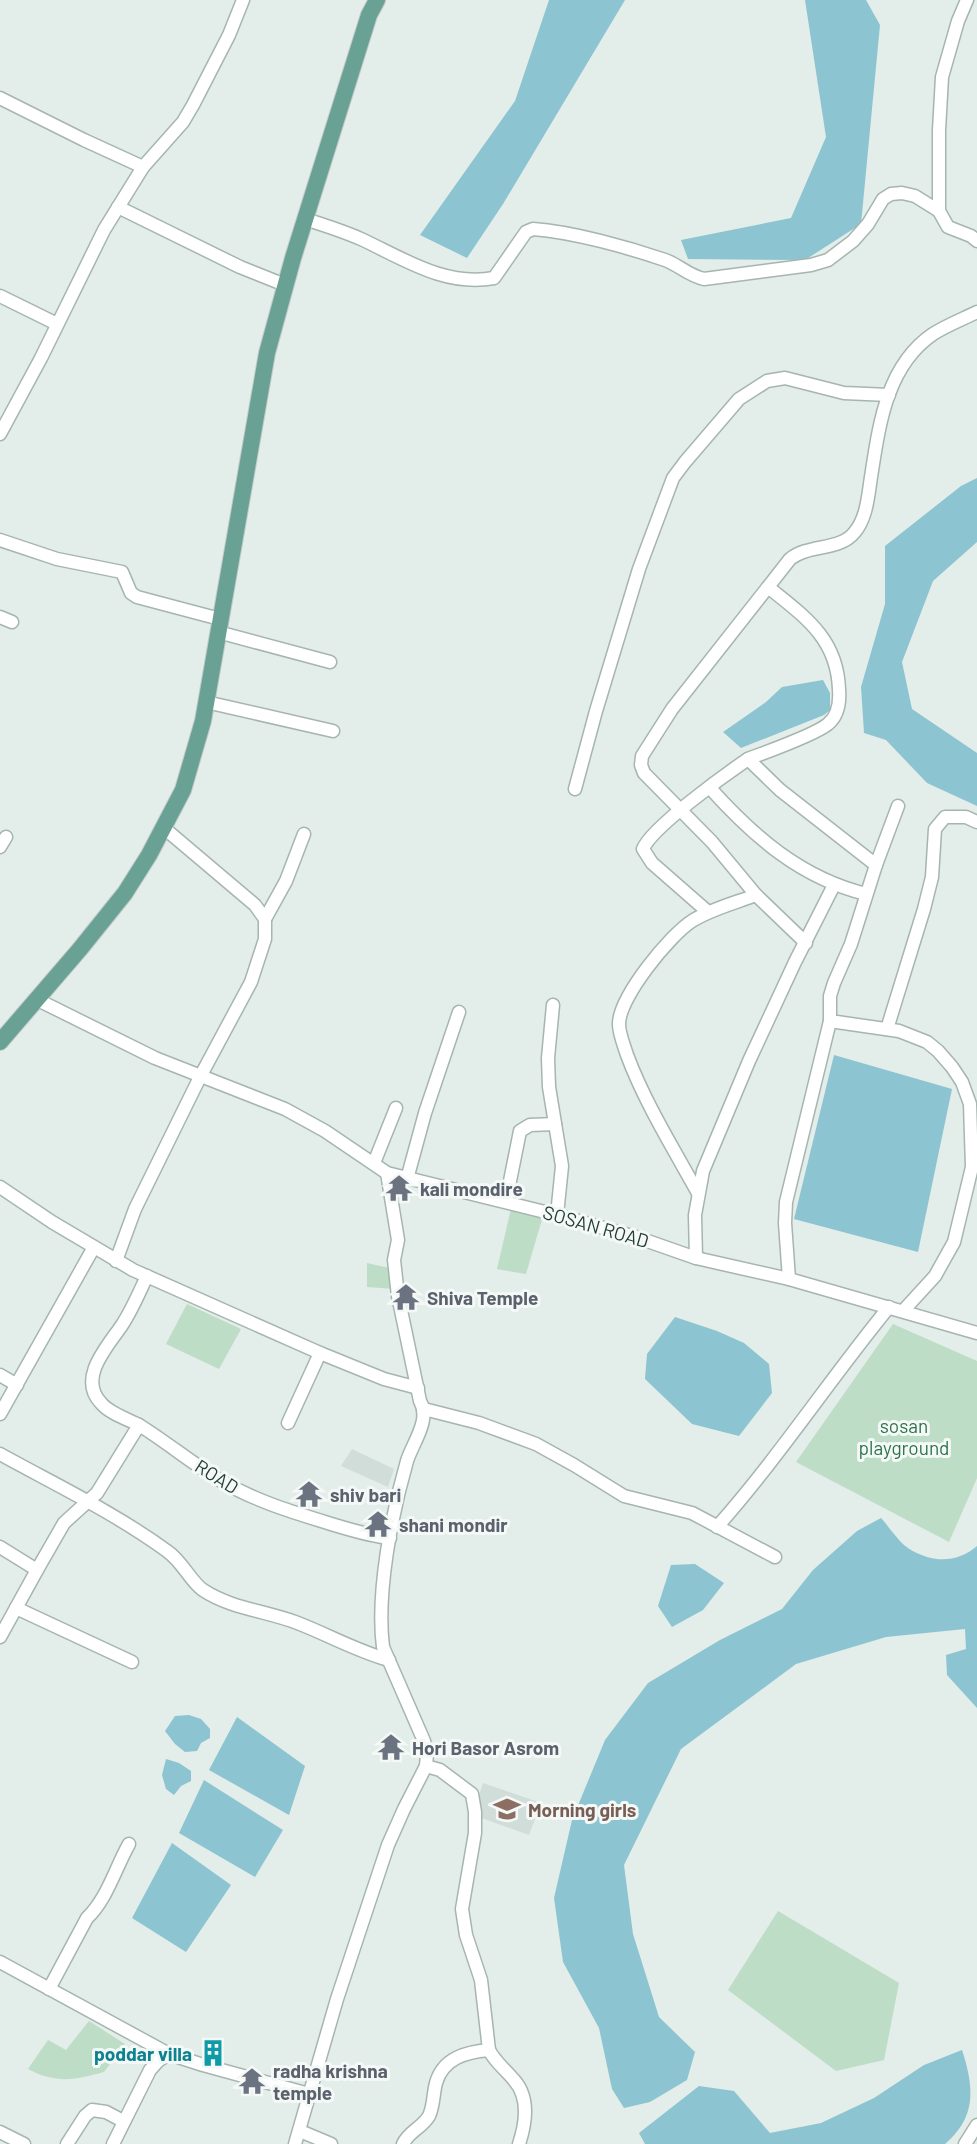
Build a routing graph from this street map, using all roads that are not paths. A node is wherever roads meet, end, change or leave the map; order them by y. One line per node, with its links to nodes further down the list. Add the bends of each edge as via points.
1 (243, 0): 5 (street, via 183,122)
2 (967, 0): 7 (street, via 943,77)
3 (371, 5): 8 (main road)
4 (0, 97): 5 (street)
5 (144, 167): 6 (street)
6 (118, 207): 10 (street); 13 (street)
7 (939, 211): 8 (street, via 915,195 891,194 853,241 828,260 704,279 651,256 533,229 518,242 494,278 467,279 428,271); 9 (street, via 948,227)
8 (305, 219): 10 (main road)
9 (977, 240)
10 (285, 285): 18 (main road, via 267,353)
11 (0, 296): 13 (street)
12 (977, 313): 14 (street, via 933,334 909,356)
13 (57, 324): 15 (street)
14 (888, 395): 17 (street, via 860,524 846,540 796,554); 24 (street, via 844,393 785,378 767,381 738,400 685,462 673,478 639,569)
15 (0, 434)
16 (0, 540): 18 (street, via 57,559 122,572 136,597)
17 (768, 587): 22 (street, via 800,613 831,650 840,696 829,724); 26 (street, via 672,709 642,756 644,773)
18 (219, 626): 19 (street); 20 (main road)
19 (330, 662)
20 (206, 702): 21 (street); 28 (main road, via 194,759)
21 (333, 731)
22 (748, 759): 23 (street); 30 (street)
23 (710, 788): 26 (street); 31 (street, via 766,844)
24 (575, 789)
25 (898, 806): 30 (street)
26 (682, 811): 33 (street); 34 (street, via 653,833 643,849 652,863)
27 (977, 822): 41 (street, via 945,817 935,829 927,898)
28 (164, 828): 35 (street, via 248,897); 37 (main road, via 125,893)
29 (304, 834): 35 (street)
30 (876, 865): 32 (street)
31 (835, 885): 32 (street); 36 (street)
32 (866, 894): 40 (street, via 830,996)
33 (757, 895): 34 (street); 36 (street)
34 (708, 912): 50 (street, via 677,933 662,950 630,995 619,1022 631,1066 649,1105)
35 (265, 919): 43 (street, via 265,939 251,982)
36 (806, 943): 50 (street, via 734,1094)
37 (38, 1000): 42 (main road); 43 (street, SOSAN ROAD)
38 (553, 1005): 45 (street, via 548,1058)
39 (459, 1012): 48 (street)
40 (830, 1021): 41 (street); 57 (street, via 786,1202)
41 (887, 1029): 59 (street, via 927,1042 938,1051 962,1082 970,1104 972,1167 954,1242 935,1276)
42 (2, 1038)
43 (200, 1077): 46 (street, SOSAN ROAD, via 285,1109); 55 (street, via 135,1209)
44 (396, 1108): 46 (street)
45 (555, 1124): 51 (street, via 520,1130); 52 (street, via 562,1166)
46 (374, 1163): 47 (street, SOSAN ROAD)
47 (387, 1173): 48 (street, SOSAN ROAD); 64 (street, via 398,1240 394,1260 398,1296)
48 (407, 1179): 51 (street, SOSAN ROAD)
49 (0, 1187): 53 (street)
50 (698, 1193): 54 (street)
51 (506, 1201): 52 (street, SOSAN ROAD)
52 (557, 1214): 54 (street, SOSAN ROAD)
53 (94, 1247): 55 (street); 63 (street)
54 (696, 1258): 57 (street, SOSAN ROAD)
55 (117, 1261): 56 (street)
56 (147, 1276): 61 (street); 67 (street, ROAD, via 102,1352 93,1381 94,1395 102,1406)
57 (789, 1279): 58 (street, SOSAN ROAD)
58 (889, 1307): 59 (street, SOSAN ROAD); 70 (street)
59 (903, 1311): 60 (street, SOSAN ROAD)
60 (977, 1333)
61 (320, 1353): 64 (street, via 384,1378); 66 (street)
62 (0, 1375): 63 (street)
63 (17, 1385): 65 (street)
64 (421, 1399): 70 (street, via 556,1454 624,1496 692,1513); 71 (street, via 422,1425 407,1462)
65 (0, 1414)
66 (288, 1423)
67 (139, 1425): 69 (street); 71 (street, ROAD, via 252,1496)
68 (0, 1454): 69 (street)
69 (89, 1502): 74 (street, via 64,1523); 77 (street, via 170,1553 202,1590)
70 (717, 1527): 73 (street)
71 (390, 1538): 77 (street, via 382,1635)
72 (0, 1547): 74 (street)
73 (775, 1557)
74 (37, 1570): 75 (street)
75 (16, 1608): 76 (street); 78 (street)
76 (2, 1629)
77 (389, 1660): 79 (street, via 424,1741)
78 (132, 1662)
79 (426, 1766): 83 (street, via 440,1770 472,1794 476,1823 462,1909 481,1980); 85 (street, via 388,1845)
80 (129, 1844): 82 (street, via 101,1902 87,1918)
81 (0, 1962): 82 (street)
82 (49, 1989): 84 (street)
83 (489, 2050): 95 (street, via 463,2055 443,2068 428,2117); 96 (street, via 521,2090 526,2124)
84 (169, 2054): 85 (street); 86 (street, via 150,2070)
85 (309, 2094): 88 (street)
86 (123, 2121): 91 (street, via 92,2110); 92 (street)
87 (977, 2125): 97 (street)
88 (300, 2131): 93 (street); 94 (street)
89 (0, 2132): 90 (street)
90 (15, 2142)
91 (67, 2144)
92 (113, 2144)
93 (295, 2144)
94 (331, 2144)
95 (403, 2144)
96 (519, 2144)
97 (965, 2144)

